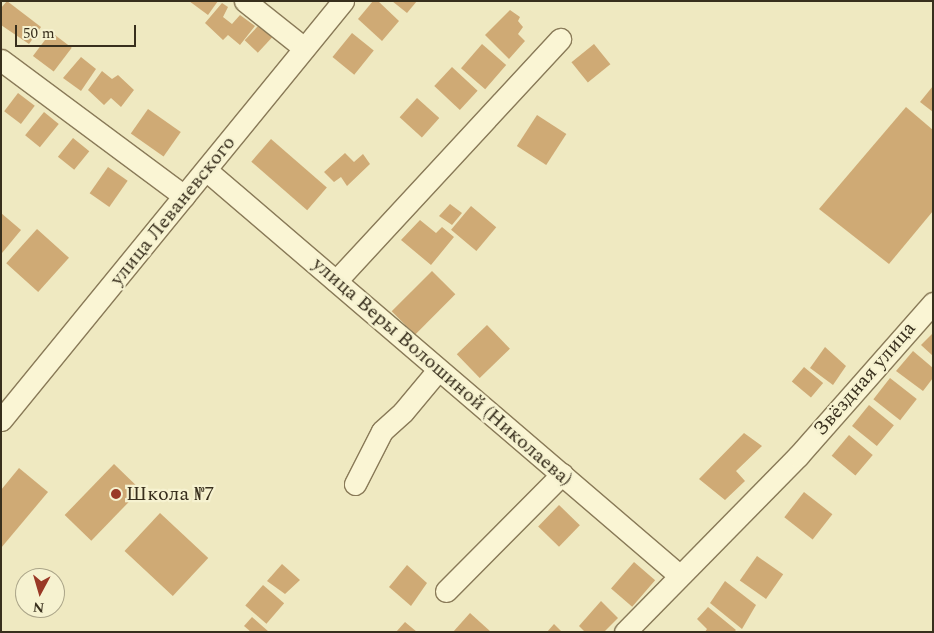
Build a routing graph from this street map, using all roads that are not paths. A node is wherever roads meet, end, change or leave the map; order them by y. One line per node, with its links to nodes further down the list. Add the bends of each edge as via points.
1 (245, 1): 4 (street)
2 (343, 1): 4 (street, улица Леваневского)
3 (560, 39): 8 (street)
4 (304, 48): 6 (street, улица Леваневского)
5 (1, 60): 7 (street)
6 (206, 170): 7 (street, улица Леваневского); 8 (street, улица Веры Волошиной (Николаева))
7 (184, 196): 11 (street, улица Леваневского)
8 (336, 281): 10 (street, улица Веры Волошиной (Николаева))
9 (933, 303): 14 (street, Звёздная улица, via 798,456)
10 (438, 370): 12 (street, улица Веры Волошиной (Николаева)); 13 (street, via 403,412 382,431)
11 (1, 420)
12 (562, 474): 14 (street, улица Веры Волошиной (Николаева)); 15 (street)
13 (355, 484)
14 (679, 575): 16 (street, Звёздная улица)
15 (446, 591)
16 (625, 632)

